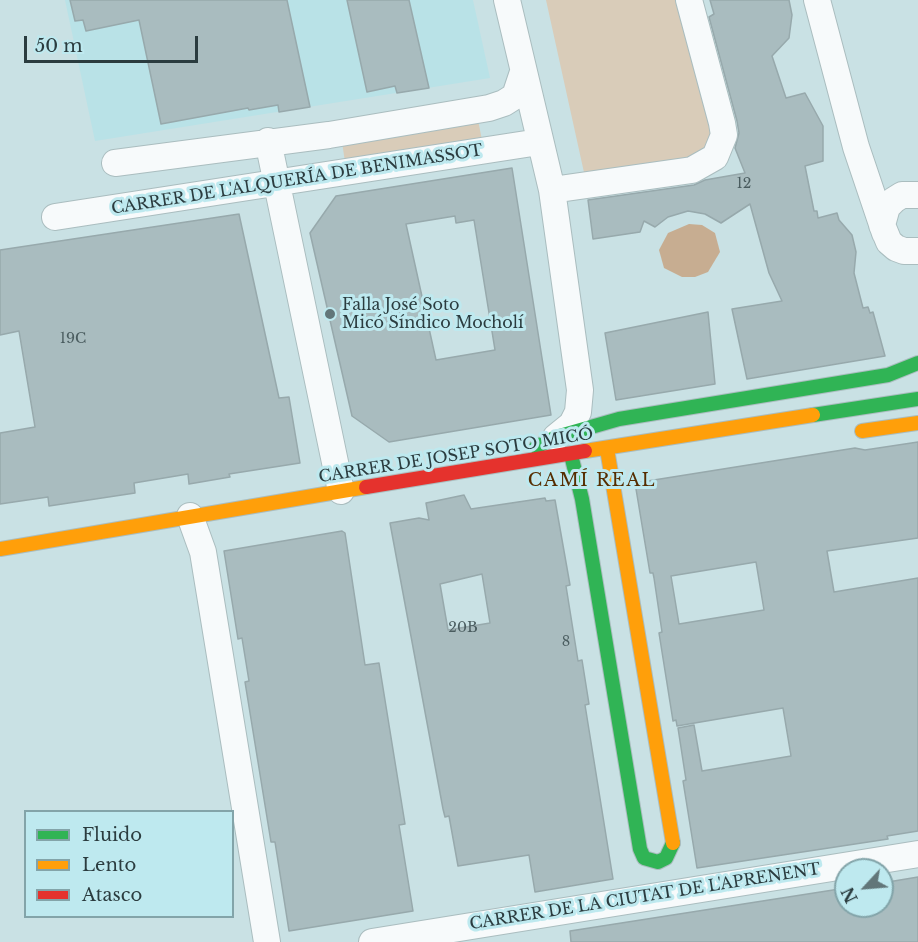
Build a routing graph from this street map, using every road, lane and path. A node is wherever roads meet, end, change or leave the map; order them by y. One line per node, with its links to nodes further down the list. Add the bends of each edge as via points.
1 (507, 0): 4 (street)
2 (689, 0): 10 (street, via 723,123 722,146 715,157 692,170)
3 (817, 0): 7 (street)
4 (523, 72): 5 (street, via 515,96 489,108 329,135); 6 (street)
5 (268, 141): 8 (street); 9 (street)
6 (539, 142): 9 (street, CARRER DE L'ALQUERÍA DE BENIMASSOT); 10 (street)
7 (856, 147): 11 (street, via 879,181); 13 (street)
8 (115, 163)
9 (275, 183): 12 (street, CARRER DE L'ALQUERÍA DE BENIMASSOT); 23 (street)
10 (552, 190): 19 (street, via 580,391 578,412)
11 (915, 194): 13 (street, via 902,195 887,207 883,216)
12 (55, 217)
13 (885, 233): 14 (street, via 896,248)
14 (918, 251)
15 (918, 363): 19 (street, via 888,375 619,419)
16 (918, 399): 20 (street, CARRER DE JOSEP SOTO MICÓ)
17 (918, 423): 18 (street)
18 (845, 434)
19 (563, 446): 20 (street, CARRER DE JOSEP SOTO MICÓ); 21 (street, CARRER DE JOSEP SOTO MICÓ); 21 (street); 22 (street, via 592,467); 27 (street, via 582,499)
20 (607, 449): 22 (street)
21 (499, 465): 23 (street, CARRER DE JOSEP SOTO MICÓ)
22 (616, 470): 26 (street)
23 (340, 491): 24 (street, CARRER DE JOSEP SOTO MICÓ)
24 (190, 516): 25 (street, CARRER DE JOSEP SOTO MICÓ); 30 (street, via 203,552)
25 (0, 549)
26 (673, 844): 27 (street, via 666,858 658,862 644,858); 29 (street)
27 (640, 849): 29 (street, via 648,889)
28 (918, 854): 29 (street, CARRER DE LA CIUTAT DE L'APRENENT)
29 (671, 891): 31 (street, CARRER DE LA CIUTAT DE L'APRENENT)
30 (267, 942)
31 (372, 942)

